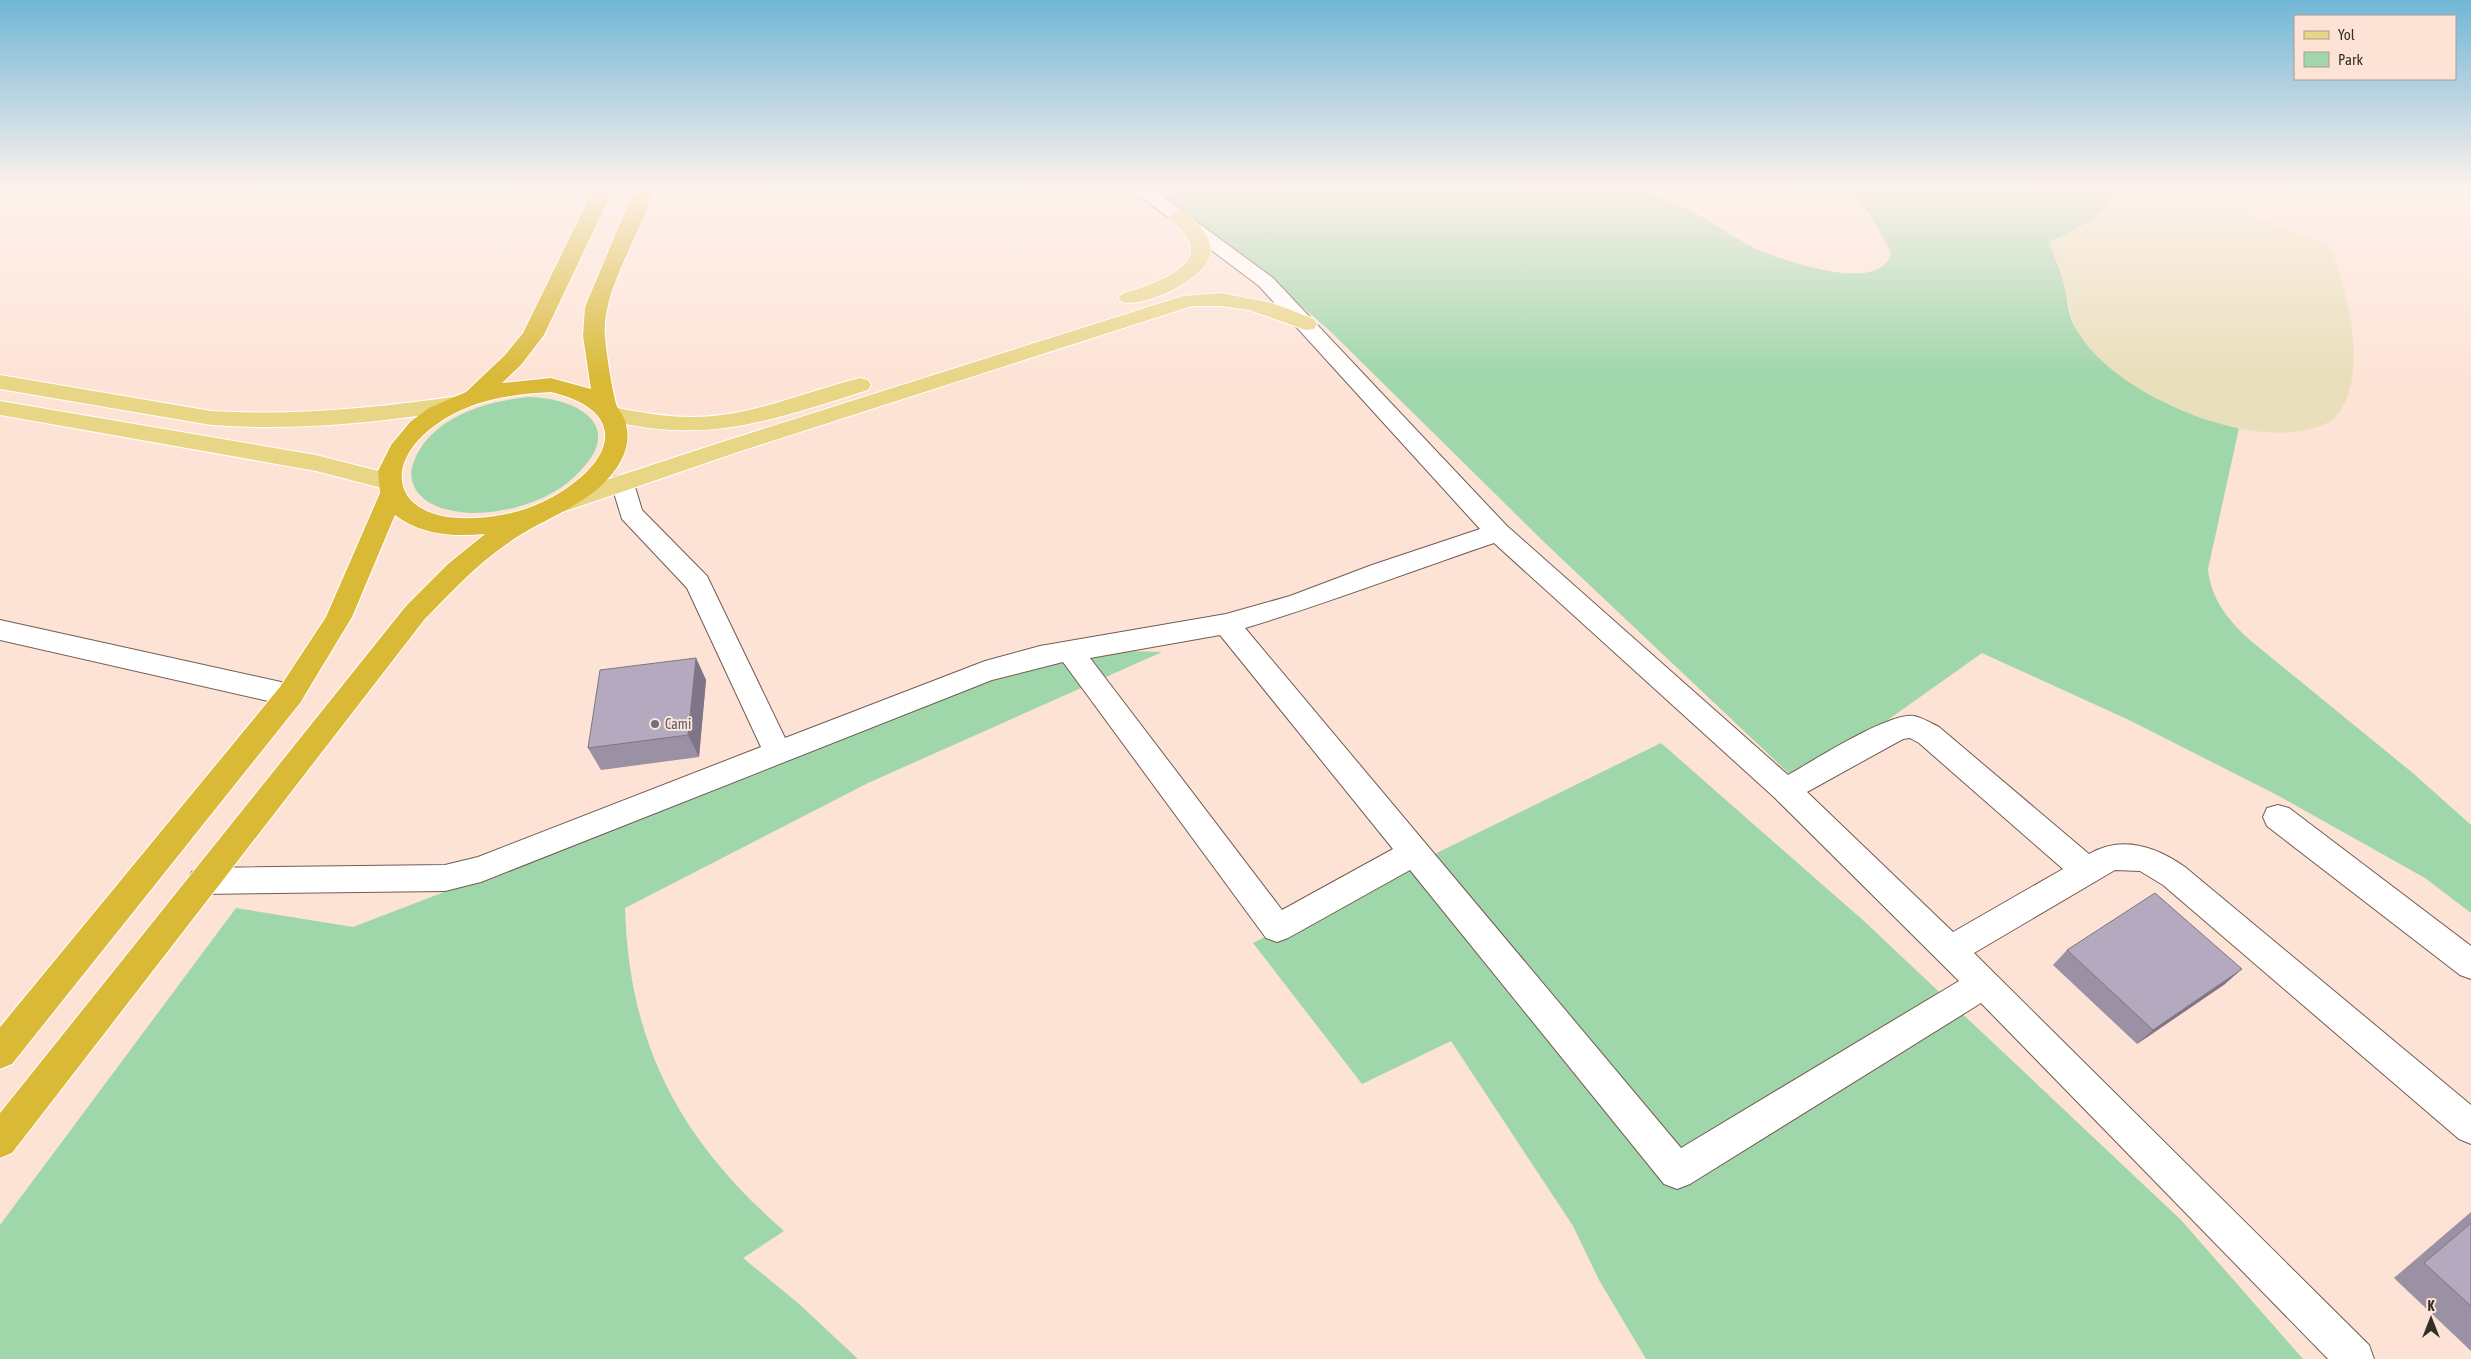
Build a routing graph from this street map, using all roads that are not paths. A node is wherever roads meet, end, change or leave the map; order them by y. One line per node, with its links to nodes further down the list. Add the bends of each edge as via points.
1 (573, 251): 7 (highway, via 533,335 513,360)
2 (618, 251): 9 (highway, via 596,307 594,336)
3 (1201, 251): 9 (main road, via 1186,274 1168,285 756,416 705,424 670,424)
4 (1225, 251): 5 (street, via 1266,282)
5 (1306, 324): 10 (main road, via 1254,304 1224,299 1190,300); 13 (street)
6 (0, 382): 7 (main road, via 236,420 345,419)
7 (464, 401): 9 (highway, via 514,387 551,385 582,392); 11 (highway, via 426,422 408,439 395,458)
8 (0, 408): 11 (main road, via 295,459)
9 (608, 410): 12 (highway, via 616,424 617,436 609,460 588,485)
10 (623, 483): 12 (main road); 18 (street, via 631,513 698,583)
11 (391, 488): 12 (highway, via 398,504 421,520 455,527 495,525); 17 (highway, via 339,617)
12 (546, 510): 23 (highway, via 511,528 467,560 415,613)
13 (1498, 532): 14 (street, via 1380,571 1298,603); 19 (street)
14 (1226, 624): 16 (street); 21 (street)
15 (0, 630): 17 (street)
16 (1070, 651): 18 (street, via 985,671); 21 (street, via 1277,928)
17 (290, 695): 27 (highway)
18 (777, 751): 23 (street, via 481,869 445,878)
19 (1785, 790): 22 (street, via 1898,728 1913,727 1929,735); 24 (street)
20 (2278, 816): 25 (street)
21 (1414, 853): 26 (street, via 1677,1171)
22 (2086, 870): 24 (street); 28 (street, via 2107,858 2125,855 2149,860 2162,867)
23 (203, 882): 29 (highway)
24 (1950, 950): 26 (street)
25 (2471, 965)
26 (1983, 984): 30 (street)
27 (0, 1053)
28 (2471, 1127)
29 (0, 1141)
30 (2355, 1359)

